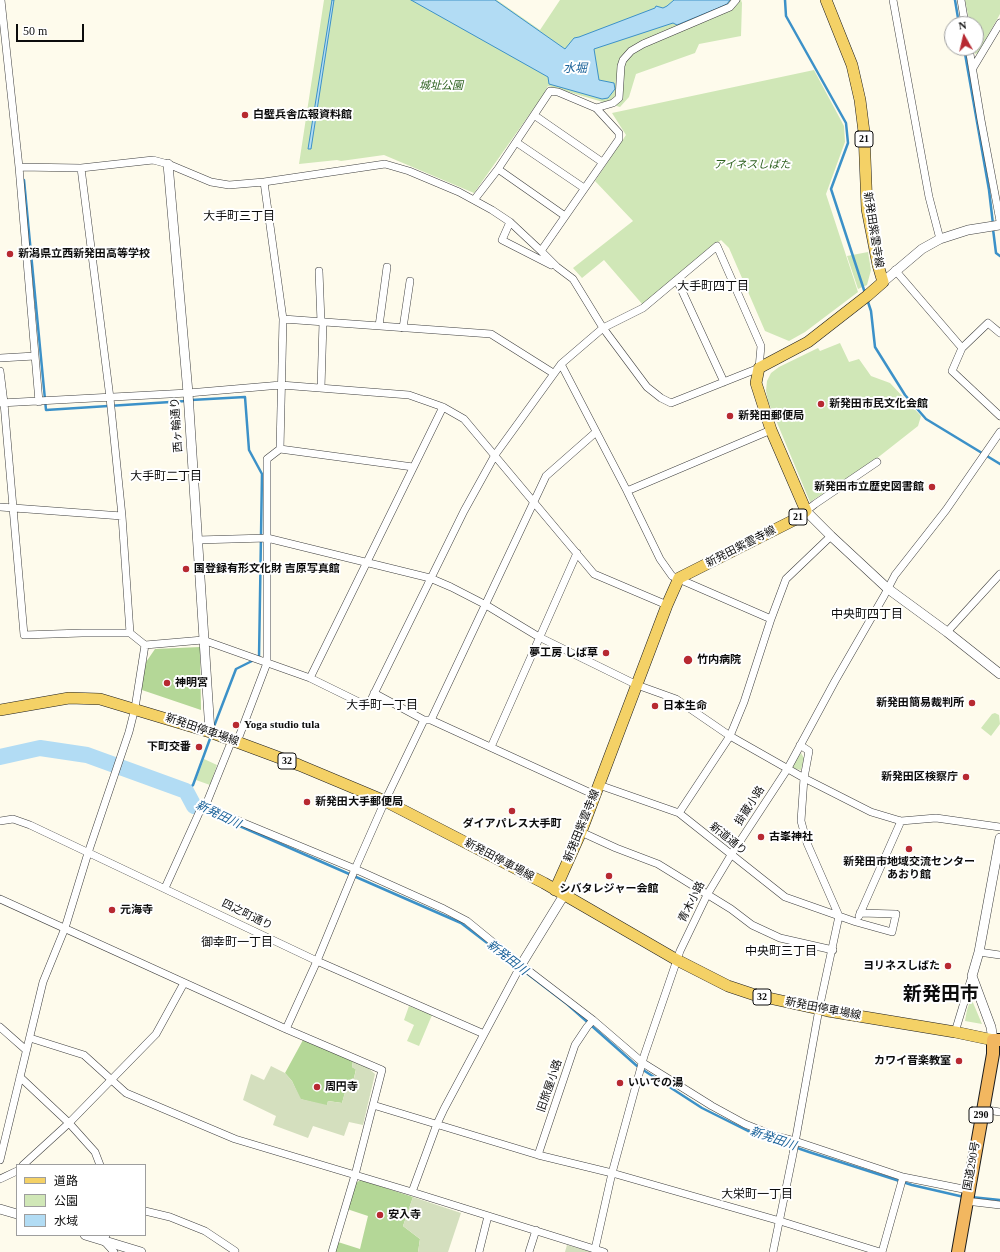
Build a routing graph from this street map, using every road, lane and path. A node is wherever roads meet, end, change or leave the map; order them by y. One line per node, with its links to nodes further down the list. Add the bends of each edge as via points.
1 (1, 0): 11 (street)
2 (736, 0): 12 (street, via 730,7 631,51 621,66 618,98 613,103)
3 (826, 0): 35 (main road, 新発田紫雲寺線 / 21, via 852,66 860,100 867,209)
4 (893, 0): 27 (street, via 928,197)
5 (961, 0): 6 (street)
6 (964, 16)
7 (1000, 23): 9 (street)
8 (971, 56): 9 (street)
9 (973, 68): 24 (street)
10 (0, 78): 11 (street)
11 (9, 80): 17 (street)
12 (596, 108): 13 (street, via 550,91); 15 (street, via 619,133 620,139)
13 (534, 115): 14 (street); 15 (street)
14 (516, 142): 19 (street); 21 (street)
15 (602, 162): 21 (street)
16 (168, 164): 18 (street, via 153,160); 20 (street, via 211,182 229,185); 52 (street, 西ヶ輪通り)
17 (19, 167): 18 (street); 43 (street)
18 (81, 168): 53 (street)
19 (498, 169): 22 (street); 23 (street)
20 (264, 182): 22 (street, via 385,164 409,171); 36 (street)
21 (584, 188): 23 (street)
22 (474, 200): 25 (street)
23 (565, 216): 28 (street)
24 (1000, 221)
25 (510, 222): 28 (street); 30 (street, via 502,240)
26 (1000, 225): 27 (street, via 968,230)
27 (940, 239): 31 (street)
28 (541, 251): 30 (street)
29 (387, 266): 38 (street)
30 (557, 267): 40 (street, via 573,280)
31 (895, 270): 35 (street); 42 (street)
32 (319, 271): 37 (street)
33 (676, 280): 40 (street, via 643,308); 46 (street, via 717,246 761,346); 49 (street)
34 (410, 281): 39 (street)
35 (882, 282): 46 (main road, 新発田紫雲寺線, via 808,342)
36 (283, 320): 37 (street); 50 (street)
37 (322, 322): 38 (street); 51 (street)
38 (379, 326): 39 (street)
39 (403, 328): 48 (street, via 491,334)
40 (603, 328): 45 (street); 49 (street, via 647,387 661,398 671,402)
41 (1000, 333): 42 (street, via 988,323)
42 (962, 348): 57 (street, via 952,371)
43 (35, 356): 44 (street); 54 (street)
44 (0, 358)
45 (561, 364): 48 (street); 59 (street)
46 (759, 368): 49 (street); 58 (main road, 21, via 756,383)
47 (0, 371): 55 (street)
48 (553, 373): 62 (street)
49 (724, 382)
50 (281, 385): 51 (street); 52 (street); 61 (street)
51 (321, 388): 56 (street, via 409,395)
52 (188, 393): 53 (street); 73 (street, 西ヶ輪通り)
53 (110, 398): 54 (street); 70 (street)
54 (39, 402): 55 (street)
55 (2, 403): 68 (street)
56 (443, 407): 62 (street, via 464,419); 64 (street)
57 (1000, 416)
58 (771, 430): 65 (street); 69 (main road, 21)
59 (596, 432): 65 (street); 66 (street, via 546,476)
60 (1000, 432): 79 (street, 掛蔵小路, via 946,510 894,575)
61 (280, 449): 64 (street); 72 (street, via 267,459)
62 (495, 455): 66 (street); 77 (street)
63 (877, 462): 69 (street)
64 (413, 467): 75 (street)
65 (627, 491): 78 (street, via 660,559 672,576)
66 (534, 503): 74 (street); 80 (street)
67 (0, 506): 68 (street)
68 (13, 507): 70 (street); 84 (street, via 24,635)
69 (806, 511): 71 (street); 78 (main road, 新発田紫雲寺線 / 21, via 796,519)
70 (122, 516): 84 (street)
71 (830, 536): 79 (street); 82 (street, via 786,580)
72 (267, 538): 73 (street); 75 (street); 88 (street)
73 (197, 540): 86 (street, 西ヶ輪通り)
74 (577, 553): 81 (street, via 594,574); 85 (street)
75 (366, 561): 77 (street); 90 (street)
76 (1000, 574): 83 (street)
77 (430, 578): 80 (street); 92 (street)
78 (679, 578): 81 (main road, 新発田紫雲寺線); 82 (street)
79 (887, 588): 83 (street); 99 (street, 掛蔵小路)
80 (486, 605): 85 (street); 95 (street)
81 (667, 605): 91 (main road, 新発田紫雲寺線)
82 (771, 620): 97 (street)
83 (948, 632): 89 (street)
84 (130, 633): 87 (street)
85 (539, 637): 91 (street); 100 (street)
86 (204, 640): 87 (street); 88 (street); 96 (street, 西ヶ輪通り)
87 (145, 646): 93 (street)
88 (267, 663): 90 (street); 98 (street)
89 (1000, 674)
90 (310, 678): 92 (street, via 359,702 370,702)
91 (637, 685): 97 (street, via 676,699); 103 (main road, 新発田紫雲寺線)
92 (374, 693): 95 (street)
93 (135, 708): 94 (main road, 新発田停車場線 / 32, via 100,699 70,698); 96 (main road, 新発田停車場線 / 32); 113 (street)
94 (0, 710)
95 (428, 720): 100 (street); 105 (street)
96 (210, 732): 98 (main road, 新発田停車場線 / 32)
97 (730, 736): 101 (street); 107 (street)
98 (234, 741): 105 (main road, 新発田停車場線 / 32); 106 (street)
99 (800, 745): 101 (street, 掛蔵小路); 102 (street, via 809,751)
100 (491, 747): 104 (street)
101 (788, 768): 102 (street); 114 (street, 掛蔵小路)
102 (804, 778): 109 (street, via 871,812); 121 (street, via 801,821 807,843)
103 (599, 785): 104 (main road, 新発田紫雲寺線); 107 (street, 新道通り)
104 (595, 795): 111 (main road, 新発田紫雲寺線)
105 (385, 801): 115 (street); 117 (main road, 新発田停車場線 / 32)
106 (205, 807): 115 (street); 116 (street, via 199,813)
107 (679, 813): 114 (street, 新道通り)
108 (0, 822): 113 (street, 四之町通り, via 13,819)
109 (901, 822): 110 (street, via 936,818); 120 (street)
110 (1000, 827)
111 (581, 832): 117 (main road, 新発田紫雲寺線); 118 (street, via 658,864)
112 (1000, 838): 125 (street)
113 (88, 853): 116 (street, 四之町通り); 123 (street)
114 (731, 855): 118 (street, 青木小路); 121 (street, 新道通り, via 785,897)
115 (355, 869): 128 (street); 129 (street, via 467,921)
116 (165, 888): 128 (street, 四之町通り)
117 (560, 892): 127 (main road, 新発田停車場線 / 32); 129 (street)
118 (707, 895): 124 (street, via 752,925 780,938); 127 (street, 青木小路)
119 (0, 899): 123 (street)
120 (860, 913): 122 (street); 122 (street, 新道通り, via 896,914 892,932)
121 (839, 916): 122 (street, 新道通り); 124 (street)
122 (856, 922)
123 (65, 928): 131 (street); 138 (street, via 42,982)
124 (833, 950): 132 (street)
125 (979, 952): 126 (street); 130 (street)
126 (1000, 955)
127 (677, 960): 132 (main road, 新発田停車場線 / 32, via 728,986 755,995); 141 (street, 青木小路)
128 (317, 961): 135 (street); 137 (street, 四之町通り)
129 (519, 968): 133 (street); 137 (street)
130 (972, 976): 136 (street); 139 (street)
131 (184, 983): 135 (street); 143 (street, via 156,1034)
132 (819, 1009): 136 (main road, 新発田停車場線 / 32); 149 (street)
133 (593, 1020): 141 (street); 150 (street, 旧旅屋小路, via 576,1045)
134 (0, 1027): 140 (street)
135 (286, 1029): 144 (street, via 382,1070)
136 (955, 1032): 139 (main road, 新発田停車場線 / 32)
137 (484, 1034): 148 (street)
138 (30, 1038): 140 (street); 143 (street, via 84,1055)
139 (996, 1040): 145 (highway, 国道290号 / 290)
140 (26, 1050): 142 (street)
141 (643, 1063): 149 (street, via 745,1124); 155 (street, 青木小路)
142 (20, 1077): 147 (street); 151 (street)
143 (112, 1080): 147 (street); 156 (street, via 126,1093 235,1139)
144 (373, 1105): 148 (street); 156 (street)
145 (982, 1109): 146 (street); 160 (highway, 国道290号 / 290)
146 (1000, 1112)
147 (68, 1123): 152 (street); 153 (street, via 95,1152)
148 (437, 1124): 150 (street); 159 (street)
149 (795, 1141): 157 (street); 166 (street)
150 (538, 1155): 155 (street)
151 (0, 1160)
152 (25, 1164)
153 (100, 1164)
154 (16, 1171): 158 (street)
155 (612, 1174): 166 (street); 170 (street, 青木小路)
156 (355, 1175): 159 (street); 174 (street)
157 (903, 1177): 160 (street); 179 (street)
158 (0, 1179)
159 (412, 1192): 165 (street)
160 (967, 1196): 161 (street); 180 (highway, 国道290号 / 290)
161 (1000, 1205)
162 (0, 1209): 164 (street)
163 (146, 1211): 173 (street, via 170,1217 205,1231)
164 (16, 1214)
165 (488, 1216): 167 (street); 175 (street)
166 (780, 1221): 178 (street); 179 (street)
167 (536, 1230): 170 (street); 176 (street)
168 (92, 1236): 169 (street)
169 (105, 1238): 171 (street); 172 (street)
170 (596, 1249): 177 (street)
171 (114, 1252)
172 (141, 1252)
173 (237, 1252)
174 (332, 1252)
175 (478, 1252)
176 (528, 1252)
177 (604, 1252)
178 (773, 1252)
179 (881, 1252)
180 (958, 1252)

